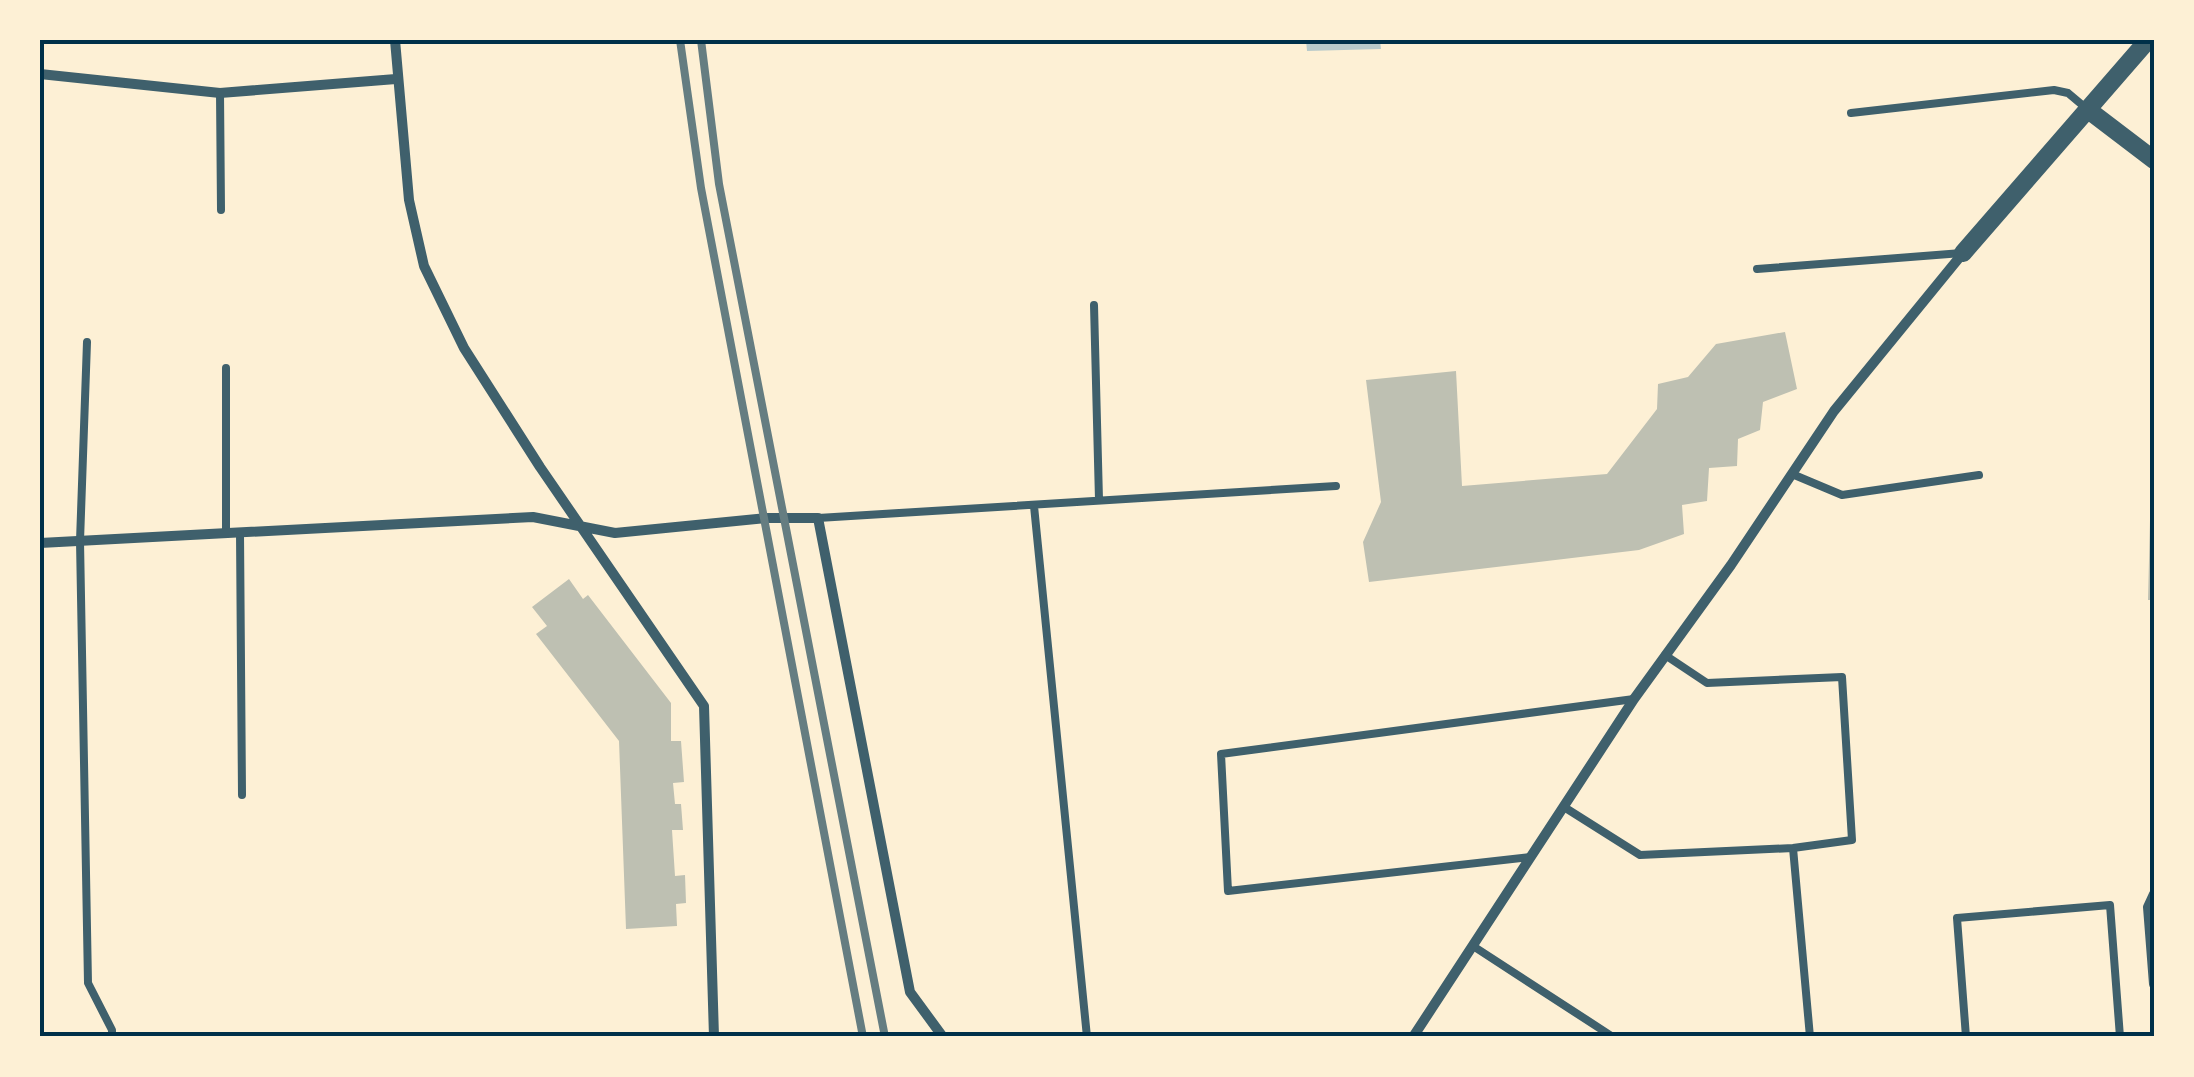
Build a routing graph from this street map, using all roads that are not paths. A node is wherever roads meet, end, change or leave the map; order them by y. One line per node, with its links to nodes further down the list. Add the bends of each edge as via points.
1 (395, 40): 4 (street)
2 (2148, 40): 6 (street)
3 (40, 74): 5 (street)
4 (396, 79): 5 (street); 21 (street, via 408,200 424,266 464,348)
5 (220, 93): 9 (lane)
6 (2088, 108): 7 (lane, via 2054,90); 8 (street); 10 (street)
7 (1850, 113)
8 (2154, 160)
9 (221, 210)
10 (1963, 253): 11 (lane); 15 (street)
11 (1757, 269)
12 (1094, 305): 18 (lane)
13 (87, 342): 24 (lane)
14 (226, 368): 23 (lane)
15 (1792, 474): 16 (lane, via 1842,495); 26 (street)
16 (1978, 475)
17 (1336, 486): 18 (lane)
18 (1099, 500): 19 (lane)
19 (1034, 506): 20 (lane); 38 (lane)
20 (818, 518): 21 (street, via 615,533); 37 (street, via 910,992)
21 (580, 526): 22 (street, via 533,517); 36 (street, via 704,706)
22 (240, 533): 23 (street); 28 (lane)
23 (226, 534): 24 (street)
24 (80, 541): 25 (street); 35 (lane, via 88,983)
25 (40, 542)
26 (1665, 655): 27 (street); 30 (lane, via 1706,683 1842,677 1852,840)
27 (1634, 699): 29 (street); 31 (lane, via 1221,754 1228,890)
28 (242, 795)
29 (1564, 807): 30 (lane, via 1640,855); 31 (street)
30 (1793, 848): 41 (lane)
31 (1530, 857): 33 (street)
32 (2154, 894): 34 (street, via 2148,907)
33 (1473, 946): 39 (street); 40 (lane)
34 (2154, 984)
35 (112, 1037)
36 (714, 1037)
37 (943, 1037)
38 (1087, 1037)
39 (1414, 1037)
40 (1613, 1037)
41 (1809, 1037)
42 (1966, 1037): 43 (lane, via 1957,918 2110,905)
43 (2120, 1037)

